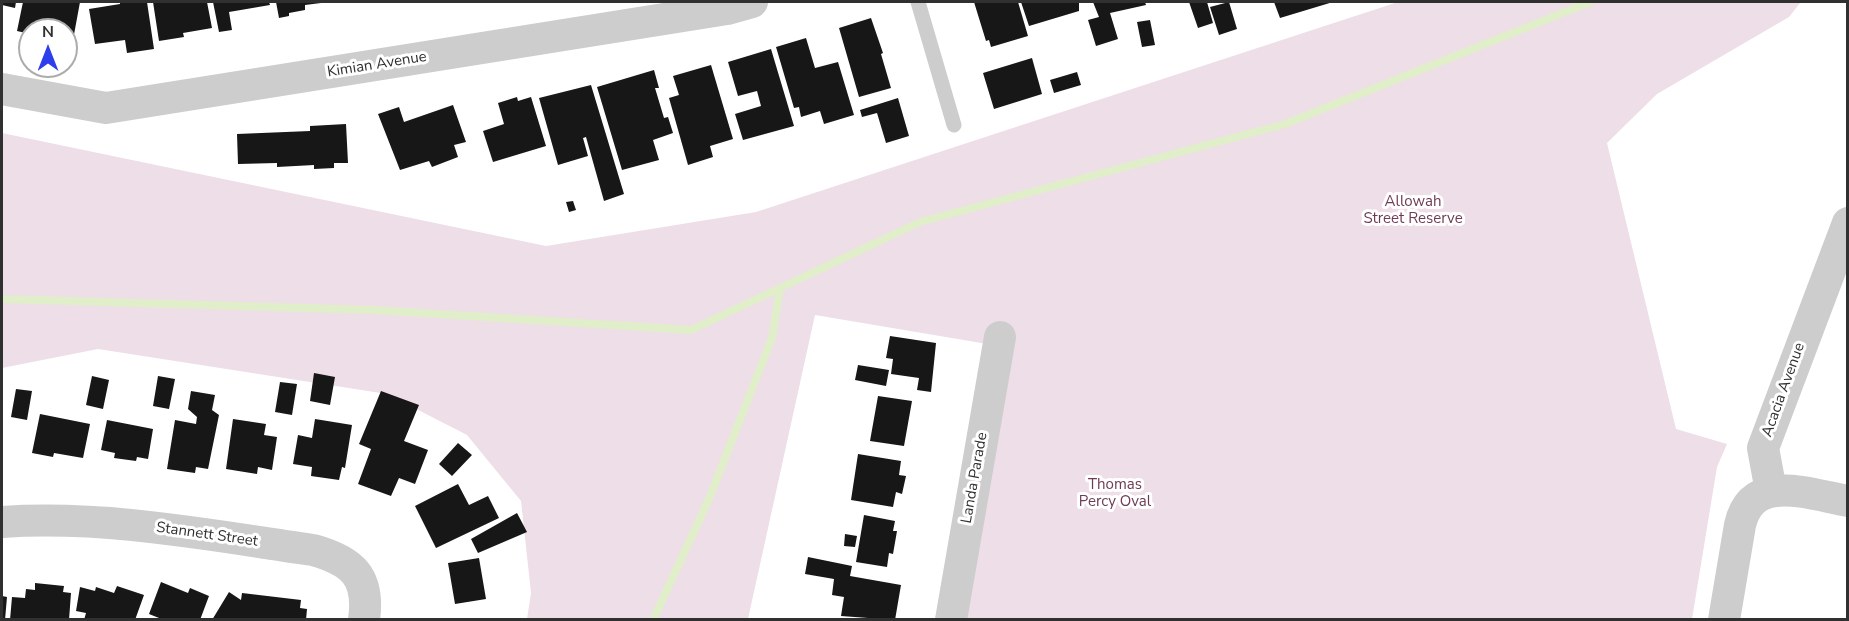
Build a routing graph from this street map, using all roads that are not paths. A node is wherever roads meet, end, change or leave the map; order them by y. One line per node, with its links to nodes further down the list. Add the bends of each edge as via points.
1 (752, 2): 3 (street, Kimian Avenue, via 106,108)
2 (918, 2): 4 (lane)
3 (2, 89)
4 (954, 125)
5 (1848, 223): 7 (street, Acacia Avenue, via 1763,448)
6 (1000, 338): 11 (street, Landa Parade)
7 (1771, 491): 8 (street); 12 (street, via 1750,502 1743,513)
8 (1848, 501)
9 (2, 522): 10 (street, Stannett Street, via 79,520 131,524 333,555 359,576 365,589)
10 (364, 620)
11 (951, 620)
12 (1724, 620)

